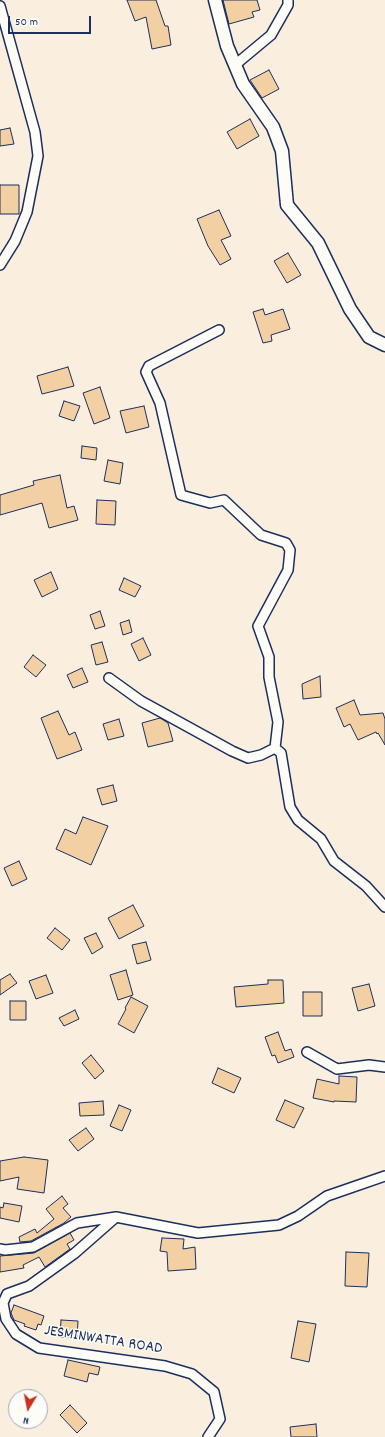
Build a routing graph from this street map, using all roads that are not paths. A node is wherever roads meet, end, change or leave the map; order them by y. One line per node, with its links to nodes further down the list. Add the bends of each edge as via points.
1 (215, 0): 4 (main road, via 227,46)
2 (288, 0): 4 (street, via 288,5 271,35)
3 (0, 6): 5 (street, via 35,132 38,156 27,212 15,241)
4 (235, 65): 7 (main road, via 243,84 273,126 282,151 288,205 318,243 350,309 369,337)
5 (0, 265)
6 (219, 330): 9 (street, via 149,366 146,372 160,403 181,495 210,502 224,500 261,535 286,543 290,550 288,570 258,626 269,657 269,677 278,722)
7 (385, 345)
8 (109, 678): 9 (street, via 141,701 248,758)
9 (275, 748): 10 (street, via 281,753 290,807 298,820 321,839 334,860 366,886)
10 (385, 907)
11 (307, 1052): 12 (street, via 337,1069 369,1065)
12 (385, 1067)
13 (385, 1176): 14 (street, via 327,1196 298,1216 279,1224 198,1233)
14 (116, 1217): 15 (street, via 77,1223 33,1247); 16 (street, JESMINWATTA ROAD, via 64,1262 29,1286 7,1294 4,1303 6,1319 16,1334 39,1348 165,1366 192,1374 214,1392 220,1419)
15 (0, 1249)
16 (208, 1437)

